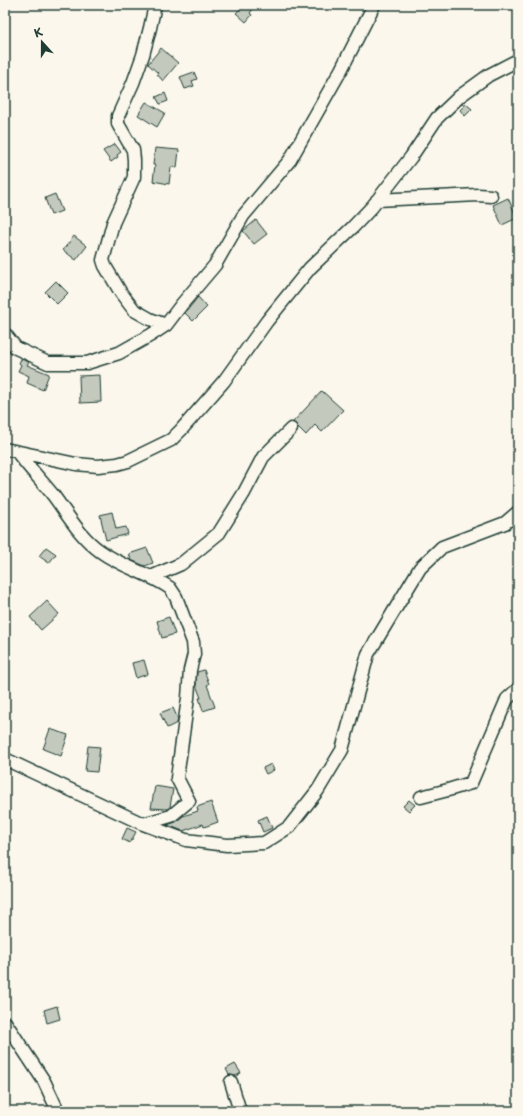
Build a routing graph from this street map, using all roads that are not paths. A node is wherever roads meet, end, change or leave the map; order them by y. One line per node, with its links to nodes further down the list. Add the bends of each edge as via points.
1 (154, 5): 6 (street, via 143,55 118,116 118,124 133,150 134,178 113,223 103,260 121,293 134,310 150,320)
2 (374, 5): 6 (street, via 290,160 243,216 215,265)
3 (518, 60): 5 (street, via 460,96 437,118)
4 (491, 196): 5 (street)
5 (378, 200): 10 (street, via 353,228 310,268 267,321 224,381 170,440 128,461 98,466)
6 (166, 325): 7 (street, via 120,353 88,363 48,362 16,348)
7 (5, 334)
8 (292, 429): 12 (street, via 263,457 219,533 181,564)
9 (5, 449): 10 (street)
10 (18, 453): 12 (street, via 89,542 110,557)
11 (518, 512): 16 (street, via 505,523 442,547 420,568 368,654 342,750 318,790 289,827 264,843 227,845 186,840)
12 (151, 577): 16 (street, via 170,588 176,597 193,642 194,654 177,778 189,802 171,816)
13 (518, 689): 15 (street, via 507,699 471,783)
14 (5, 759): 16 (street)
15 (421, 797)
16 (143, 824)
17 (5, 1022): 19 (street, via 44,1081)
18 (231, 1082): 20 (street)
19 (58, 1111)
20 (240, 1111)

